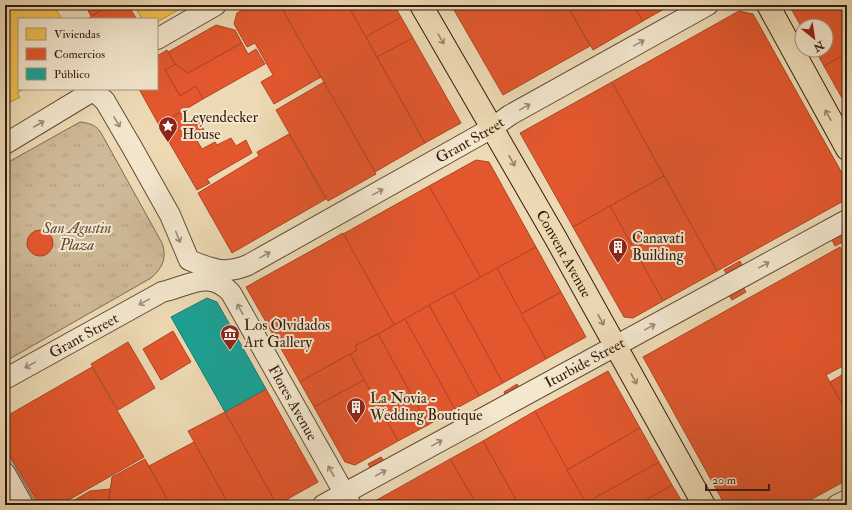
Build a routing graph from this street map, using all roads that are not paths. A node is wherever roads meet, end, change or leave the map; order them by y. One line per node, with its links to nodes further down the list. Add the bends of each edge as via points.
1 (216, 5): 5 (street)
2 (422, 5): 7 (main road, Convent Avenue, one-way to 7)
3 (708, 5): 7 (street, Grant Street, one-way to 3, via 510,115)
4 (768, 5): 9 (main road, one-way to 4)
5 (158, 38)
6 (95, 90): 8 (street, one-way to 6); 11 (street, one-way to 11, via 105,101 133,149 170,216)
7 (492, 128): 12 (street, Grant Street, one-way to 7); 14 (main road, Convent Avenue, one-way to 14)
8 (5, 144)
9 (847, 149)
10 (847, 220): 14 (street, Iturbide Street, one-way to 10)
11 (189, 260): 12 (street, via 206,266); 13 (street, Grant Street)
12 (224, 277): 13 (street, Grant Street, via 201,280); 17 (street, Flores Avenue, one-way to 12)
13 (162, 292): 15 (street, Grant Street, one-way to 15)
14 (615, 345): 17 (street, Iturbide Street, one-way to 14); 21 (main road, Convent Avenue, one-way to 21)
15 (5, 379)
16 (5, 473): 19 (street)
17 (347, 499): 20 (street, Iturbide Street)
18 (847, 500): 22 (street)
19 (23, 505)
20 (323, 505)
21 (704, 505)
22 (837, 505)

